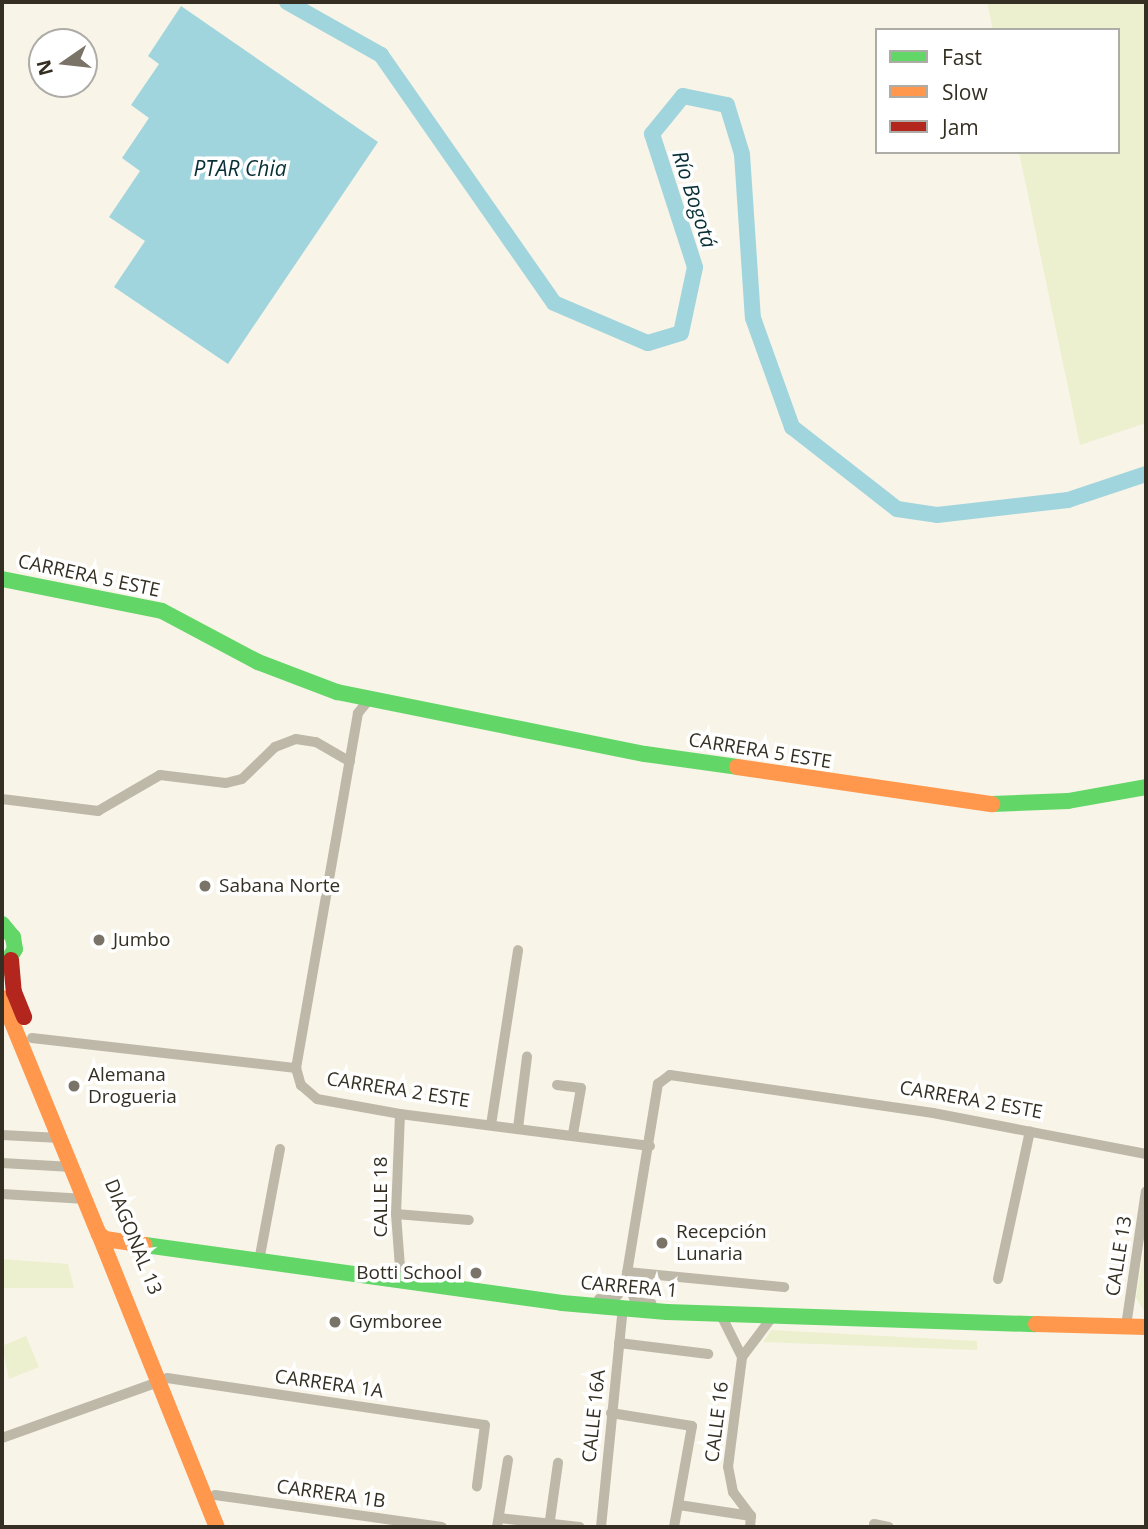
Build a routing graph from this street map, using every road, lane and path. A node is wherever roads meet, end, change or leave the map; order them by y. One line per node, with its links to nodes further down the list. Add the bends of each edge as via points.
1 (2, 579): 2 (main road, CARRERA 5 ESTE, via 162,611 247,657)
2 (347, 695): 3 (main road, CARRERA 5 ESTE); 4 (street)
3 (370, 697): 4 (street); 6 (main road, CARRERA 5 ESTE, via 645,754 965,802 1068,801)
4 (358, 713): 5 (street)
5 (350, 762): 7 (street, via 316,742 296,739 275,747 242,779 226,783 160,775 98,811); 14 (street)
6 (1146, 787)
7 (2, 799)
8 (2, 924): 10 (main road, DIAGONAL 13, via 13,937)
9 (518, 950): 17 (street)
10 (6, 964): 12 (main road, DIAGONAL 13, via 14,992)
11 (2, 998): 12 (main road, DIAGONAL 13)
12 (17, 1035): 14 (street); 22 (main road, DIAGONAL 13); 33 (main road, DIAGONAL 13)
13 (527, 1057): 18 (street)
14 (296, 1068): 16 (street, CARRERA 2 ESTE, via 301,1085 317,1099)
15 (557, 1085): 20 (street, via 581,1088)
16 (400, 1114): 17 (street, CARRERA 2 ESTE); 31 (street, CALLE 18)
17 (491, 1125): 18 (street, CARRERA 2 ESTE)
18 (518, 1128): 20 (street, CARRERA 2 ESTE)
19 (1030, 1131): 23 (street, CARRERA 2 ESTE, via 933,1112 662,1077 657,1084); 25 (street, CARRERA 2 ESTE); 36 (street)
20 (573, 1134): 23 (street, CARRERA 2 ESTE)
21 (2, 1135): 22 (street)
22 (61, 1138): 27 (main road, DIAGONAL 13)
23 (650, 1146): 35 (street)
24 (279, 1149): 34 (street)
25 (1146, 1154)
26 (2, 1163): 27 (street)
27 (72, 1167): 30 (main road, DIAGONAL 13)
28 (1146, 1191): 44 (street, CALLE 13)
29 (2, 1194): 30 (street)
30 (86, 1199): 33 (main road, DIAGONAL 13)
31 (396, 1214): 32 (street); 37 (street, CALLE 18)
32 (469, 1220)
33 (106, 1237): 34 (main road, CARRERA 1); 49 (main road, DIAGONAL 13)
34 (259, 1261): 37 (main road, CARRERA 1)
35 (627, 1276): 38 (street); 39 (street, via 613,1298); 41 (street, via 634,1298)
36 (998, 1279)
37 (401, 1280): 39 (main road, CARRERA 1)
38 (784, 1287)
39 (562, 1303): 40 (main road, CARRERA 1)
40 (623, 1308): 41 (main road, CARRERA 1); 46 (street, CALLE 16A)
41 (667, 1312): 42 (main road, CARRERA 1)
42 (721, 1315): 43 (main road, CARRERA 1); 48 (street, CALLE 16)
43 (773, 1316): 44 (main road, CARRERA 1); 48 (street, CALLE 16)
44 (1126, 1326): 45 (main road, CARRERA 1)
45 (1146, 1327)
46 (619, 1343): 47 (street); 50 (street, CALLE 16A)
47 (708, 1354)
48 (742, 1357): 58 (street, CALLE 16, via 728,1472 733,1492)
49 (162, 1380): 51 (street, CARRERA 1A); 54 (street, CARRERA 1A, via 485,1425); 55 (main road, DIAGONAL 13); 61 (main road, DIAGONAL 13)
50 (611, 1413): 56 (street, CALLE 16, via 692,1426); 65 (street, CALLE 16A)
51 (2, 1438)
52 (508, 1460): 57 (street)
53 (558, 1462): 60 (street)
54 (477, 1486)
55 (215, 1495): 62 (main road, DIAGONAL 13); 63 (street, CARRERA 1B)
56 (679, 1505): 58 (street); 66 (street, CALLE 16)
57 (498, 1522): 60 (street)
58 (751, 1522)
59 (874, 1524): 67 (street)
60 (549, 1525): 64 (street)
61 (216, 1527)
62 (228, 1527)
63 (442, 1527)
64 (580, 1527)
65 (601, 1527)
66 (674, 1527)
67 (889, 1527)

